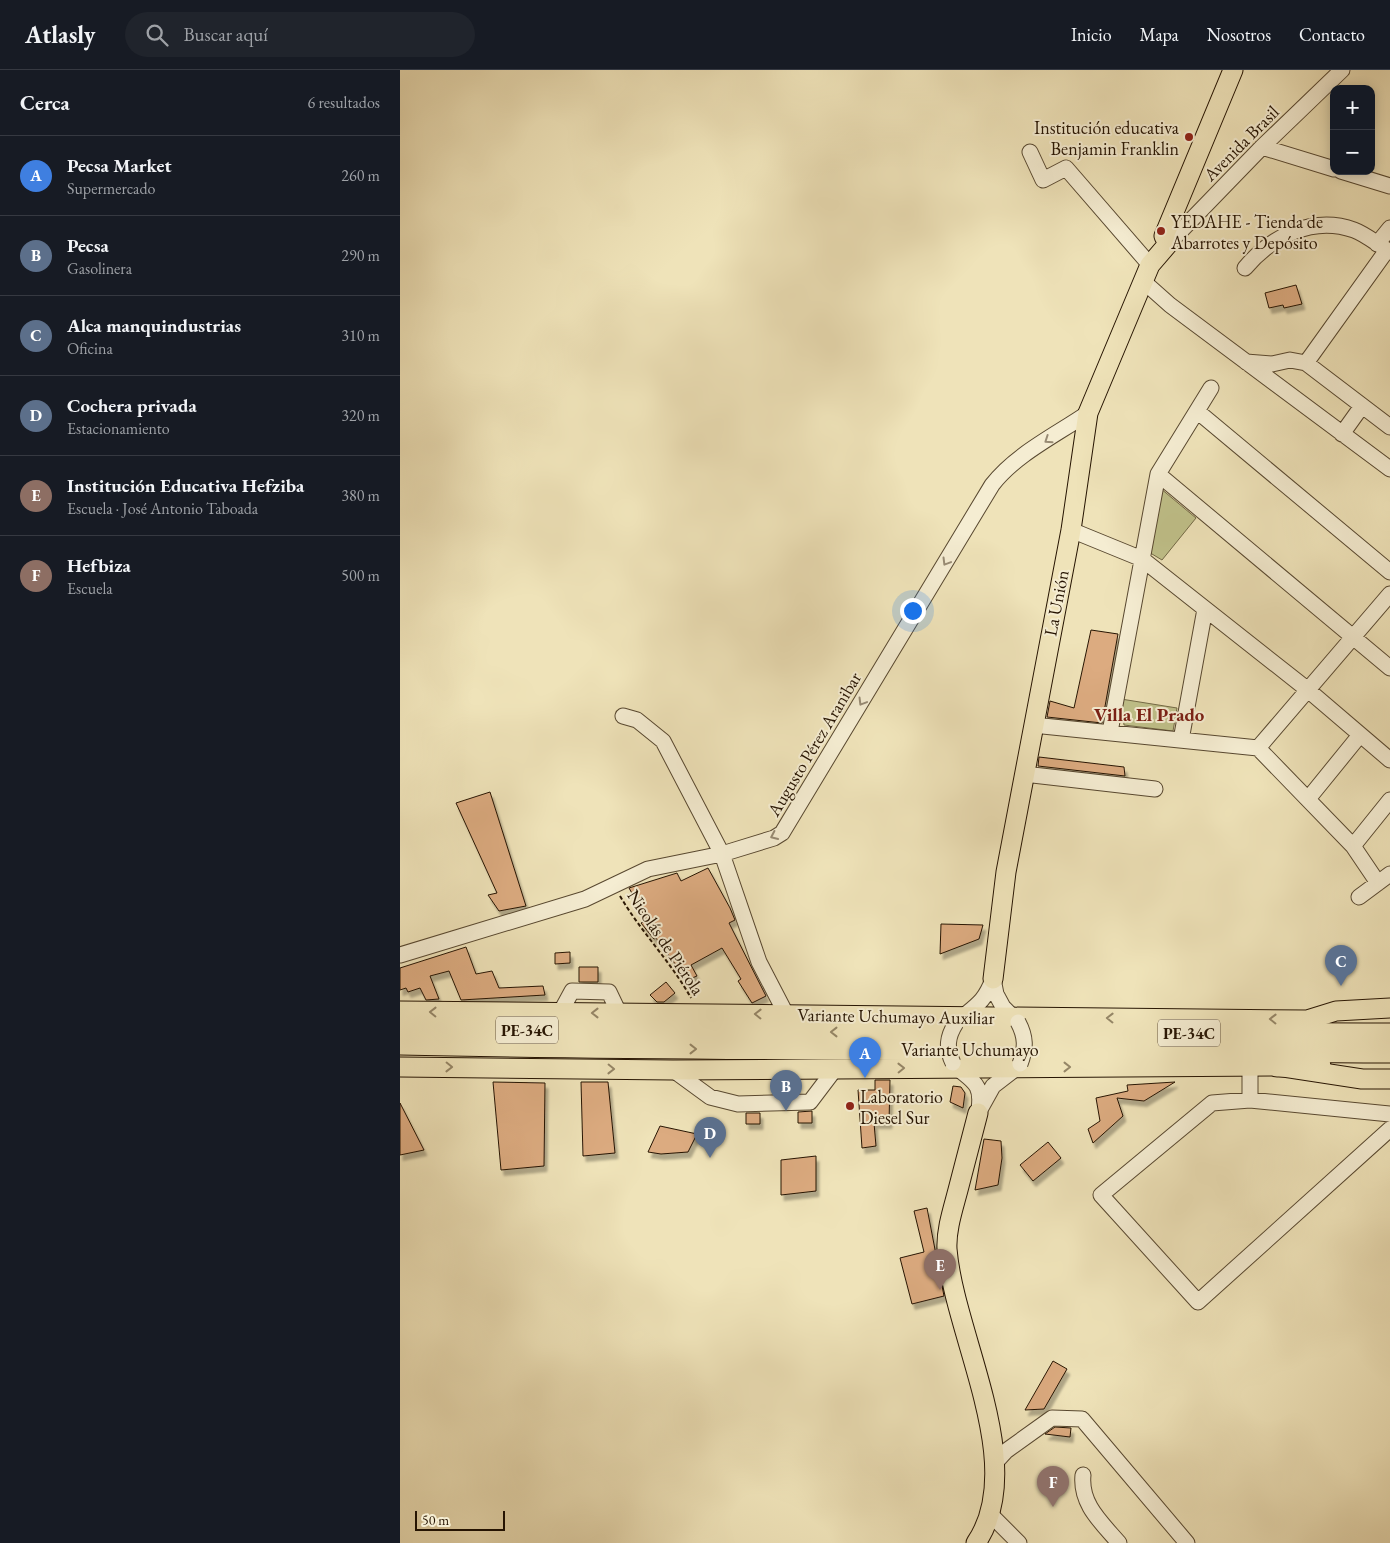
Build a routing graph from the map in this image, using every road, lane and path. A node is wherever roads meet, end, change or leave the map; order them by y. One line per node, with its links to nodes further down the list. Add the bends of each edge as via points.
1 (1233, 70): 10 (main road, via 1164,236)
2 (1342, 70): 3 (street, Avenida Brasil)
3 (1326, 75): 4 (street, Avenida Brasil)
4 (1262, 147): 6 (street); 10 (street, Avenida Brasil)
5 (1030, 152): 13 (street, via 1043,180 1066,168)
6 (1330, 168)
7 (1354, 175): 8 (street)
8 (1390, 186)
9 (1390, 228): 11 (street)
10 (1168, 244): 13 (main road, La Unión)
11 (1385, 248): 12 (street, via 1355,230 1324,225 1283,235 1258,253); 15 (street)
12 (1245, 268)
13 (1147, 273): 14 (street, via 1170,306); 19 (main road, La Unión)
14 (1245, 361): 15 (street); 21 (street)
15 (1306, 363): 17 (street)
16 (1211, 388): 18 (street)
17 (1362, 406): 20 (street); 21 (street)
18 (1197, 411): 23 (street); 26 (street)
19 (1088, 413): 24 (main road, La Unión); 44 (street, Augusto Pérez Aranibar, one-way to 44, via 1014,462 992,485 788,826 774,838)
20 (1390, 426)
21 (1342, 434): 22 (street)
22 (1390, 469)
23 (1158, 474): 25 (street); 29 (street)
24 (1070, 530): 25 (street); 33 (main road, La Unión)
25 (1142, 559): 28 (street); 34 (street)
26 (1390, 572)
27 (1390, 594): 29 (street)
28 (1205, 609): 31 (street); 36 (street)
29 (1353, 637): 30 (street); 31 (street)
30 (1390, 668)
31 (1308, 690): 35 (street); 37 (street)
32 (623, 716): 44 (street, via 637,720 663,741)
33 (1033, 725): 34 (street); 39 (main road, La Unión)
34 (1110, 732): 36 (street)
35 (1360, 735): 38 (street); 41 (street)
36 (1181, 740): 37 (street)
37 (1258, 748): 41 (street)
38 (1390, 760)
39 (1024, 774): 40 (street); 49 (main road, La Unión, via 1006,872)
40 (1155, 789)
41 (1308, 799): 43 (street)
42 (1390, 800): 43 (street)
43 (1352, 846): 45 (street)
44 (722, 854): 46 (street, Augusto Pérez Aranibar, via 648,869); 53 (street, via 759,962)
45 (1384, 879): 47 (street)
46 (614, 885): 48 (street, Augusto Pérez Aranibar, via 585,899); 52 (path, Nicolás de Piérola, via 634,920 680,979)
47 (1359, 897)
48 (400, 955)
49 (993, 979): 54 (street, La Unión, via 1003,1007); 55 (street, La Unión, via 982,1001)
50 (1390, 1008): 56 (main road, Variante Uchumayo Auxiliar, via 1354,1008)
51 (400, 1011): 52 (main road, Variante Uchumayo Auxiliar, one-way to 51)
52 (697, 1013): 53 (main road, Variante Uchumayo Auxiliar, one-way to 52)
53 (786, 1014): 55 (main road, Variante Uchumayo Auxiliar)
54 (1016, 1019): 55 (main road, Variante Uchumayo Auxiliar); 56 (main road, Variante Uchumayo Auxiliar, one-way to 54); 64 (street, bridge, via 1025,1042)
55 (960, 1020): 62 (street, bridge, via 950,1032 947,1042)
56 (1307, 1020): 57 (highway)
57 (1390, 1020)
58 (400, 1027): 59 (highway, Variante Uchumayo / PE-34C, one-way to 58, via 655,1033)
59 (1390, 1034)
60 (400, 1044): 61 (highway, Variante Uchumayo / PE-34C, one-way to 61, via 644,1049)
61 (1390, 1052)
62 (954, 1065): 64 (main road); 68 (main road, one-way to 62); 72 (street, via 968,1074 976,1085 980,1099)
63 (1390, 1065): 66 (highway)
64 (1019, 1066): 65 (main road, one-way to 65); 72 (street, via 993,1086)
65 (1250, 1066): 66 (main road); 71 (street)
66 (1277, 1066): 70 (main road, via 1362,1079)
67 (400, 1067): 69 (main road, one-way to 69)
68 (835, 1069): 69 (main road); 69 (street, via 810,1102 738,1104 710,1096)
69 (673, 1070)
70 (1390, 1079)
71 (1250, 1100): 73 (street); 74 (street, via 1212,1103 1101,1195 1198,1302)
72 (978, 1113): 75 (main road, via 950,1221 947,1248 952,1281 991,1432)
73 (1390, 1114)
74 (1390, 1129)
75 (995, 1463): 77 (main road, via 996,1486); 81 (street, via 1006,1451 1052,1418 1082,1419)
76 (1083, 1475): 80 (street, via 1082,1489 1088,1506)
77 (991, 1515): 78 (main road); 79 (street)
78 (976, 1543)
79 (1019, 1543)
80 (1119, 1543)
81 (1187, 1543)

